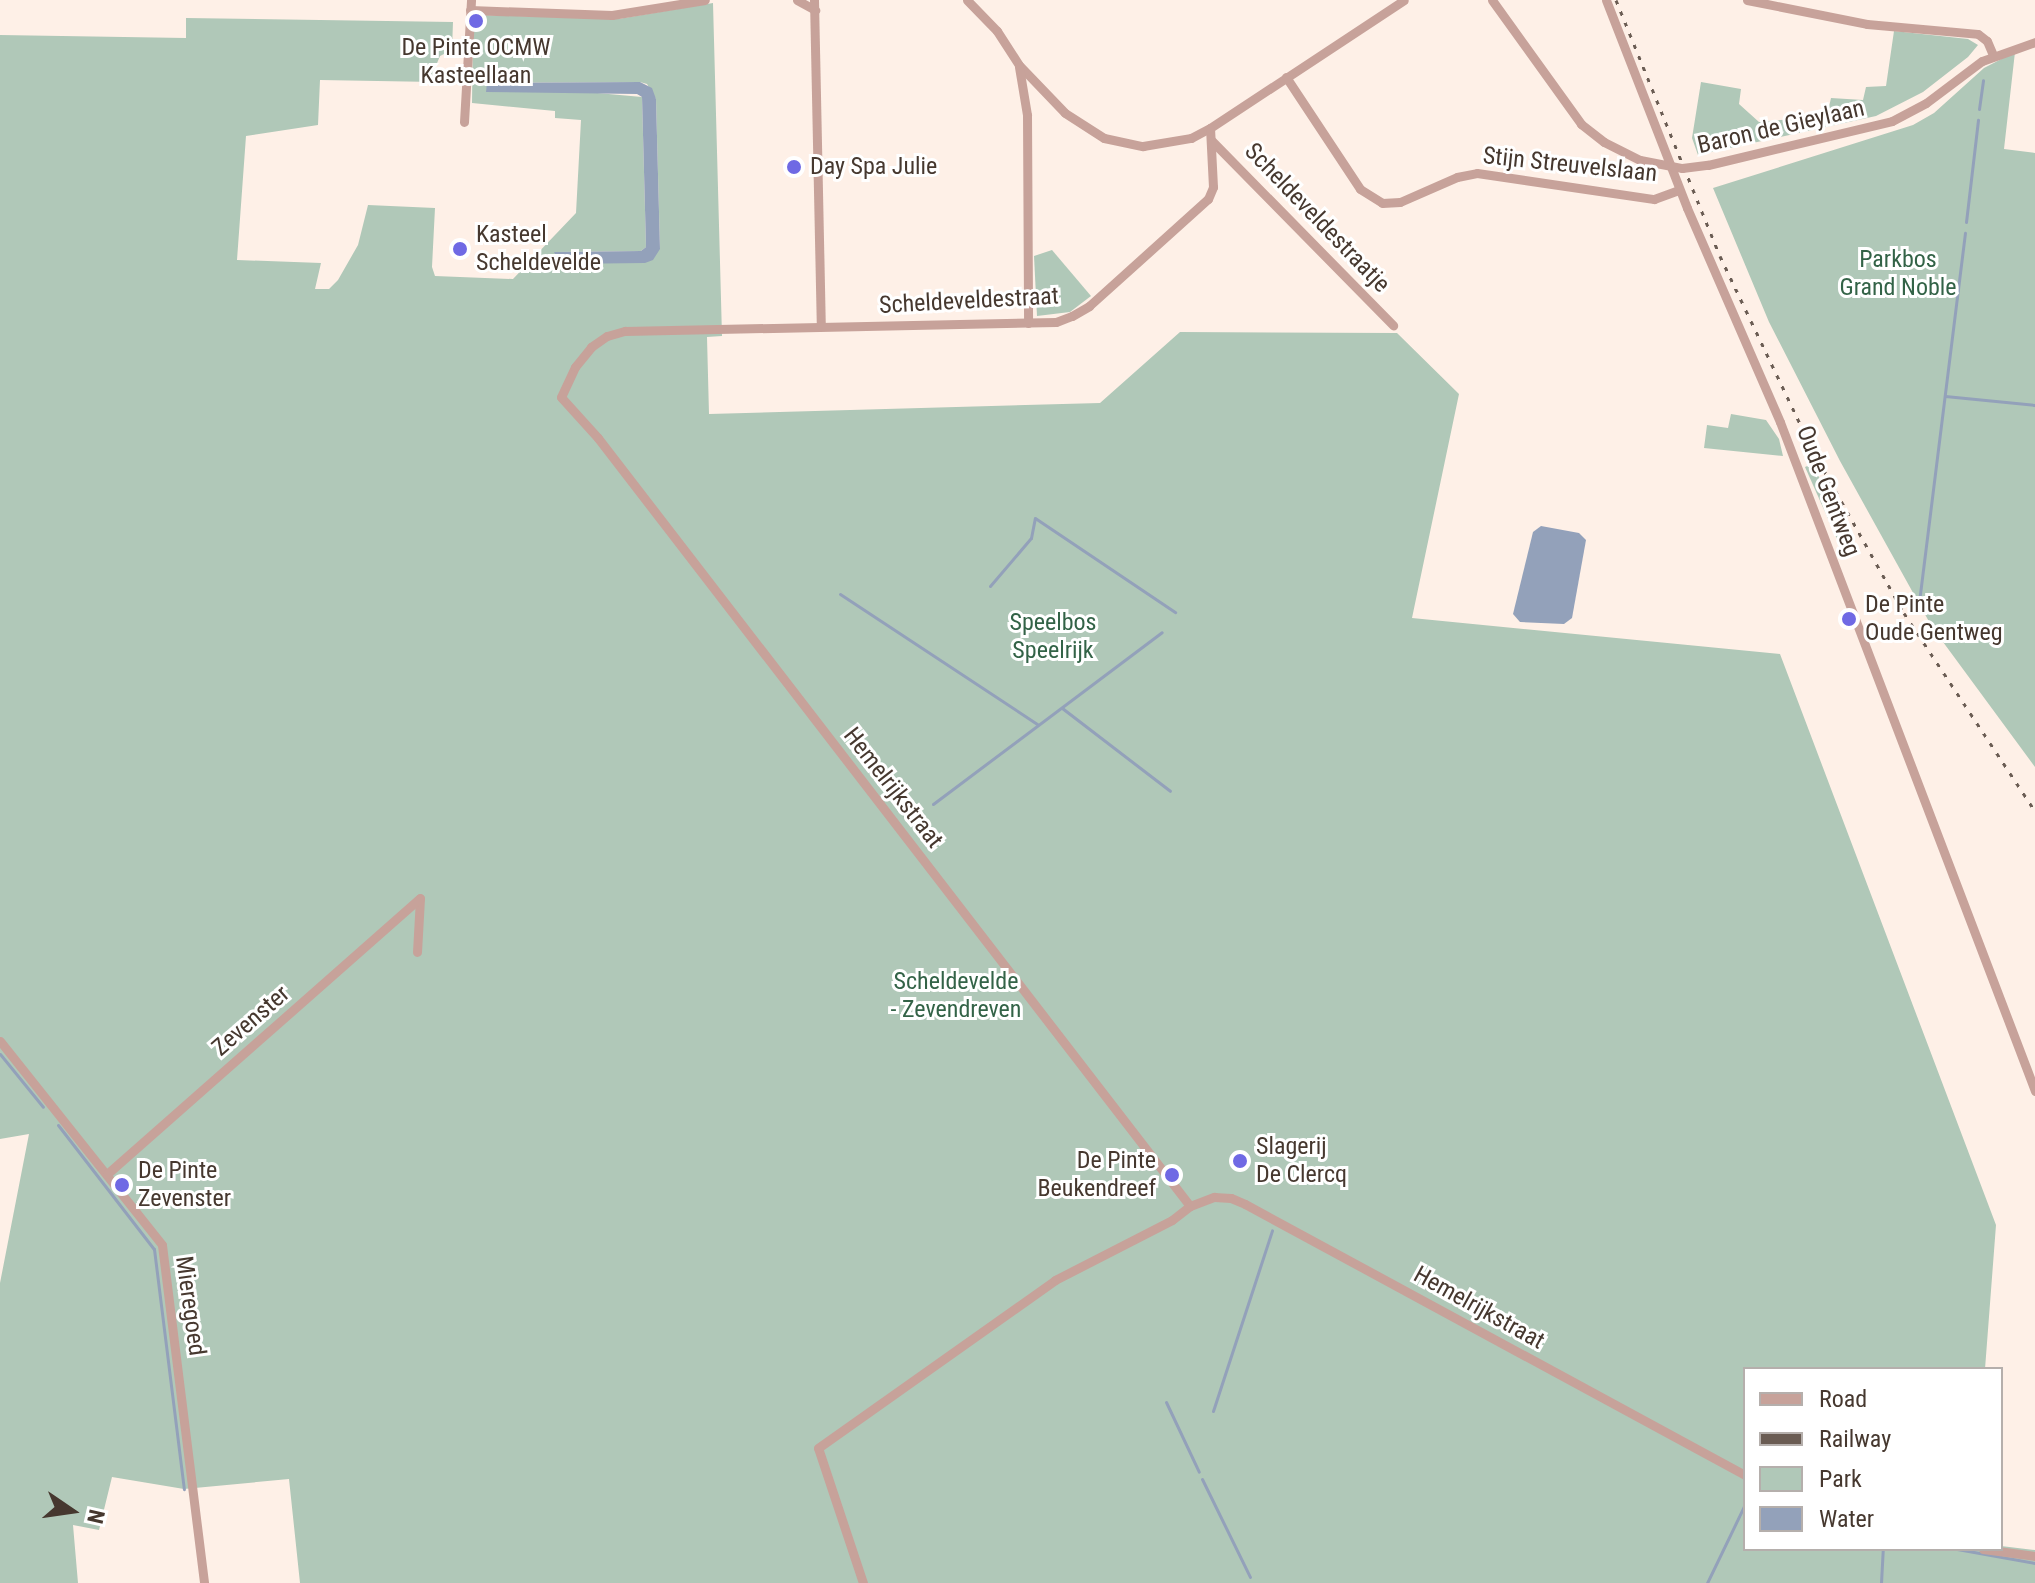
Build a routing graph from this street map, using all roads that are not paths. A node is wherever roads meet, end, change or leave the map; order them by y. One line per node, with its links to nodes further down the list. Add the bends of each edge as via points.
1 (705, 0): 8 (street, via 612,15)
2 (797, 0): 9 (street)
3 (967, 0): 12 (street, via 997,31)
4 (1404, 0): 13 (street)
5 (1492, 0): 11 (street, Baron de Gieylaan, bridge, via 1581,124 1640,160 1670,167 1708,165 1892,121)
6 (1606, 0): 17 (street, Oude Gentweg)
7 (1747, 0): 11 (street, via 1867,24 1978,34)
8 (471, 5): 14 (street)
9 (814, 5): 20 (street)
10 (2035, 42): 11 (street, Baron de Gieylaan)
11 (1993, 55)
12 (1019, 65): 15 (street, via 1065,113 1104,138 1160,146); 18 (street, via 1027,115)
13 (1286, 77): 15 (street); 17 (street, Stijn Streuvelslaan, via 1360,189 1382,203 1400,202 1477,173 1654,199)
14 (464, 122)
15 (1210, 128): 16 (street, Scheldeveldestraat)
16 (1211, 140): 18 (street, Scheldeveldestraat, via 1213,187 1208,199 1089,306 1056,322); 19 (street, Scheldeveldestraatje)
17 (1679, 190): 24 (street, Oude Gentweg, via 1780,422)
18 (1028, 323): 20 (street, Scheldeveldestraat)
19 (1393, 325)
20 (821, 326): 21 (street, Scheldeveldestraat, via 615,332 584,355)
21 (561, 397): 26 (street, Hemelrijkstraat, via 598,438)
22 (417, 952): 25 (street, Zevenster, via 420,898)
23 (0, 1041): 25 (street, Mieregoed)
24 (2035, 1091)
25 (107, 1174): 30 (street, Mieregoed, via 153,1231 165,1261)
26 (1190, 1206): 27 (street, Hemelrijkstraat, via 1214,1197 1245,1204); 31 (street, Hemelrijkstraat, via 1055,1280 818,1448)
27 (1743, 1474)
28 (1998, 1551): 29 (street)
29 (2035, 1556)
30 (204, 1583)
31 (863, 1583)

